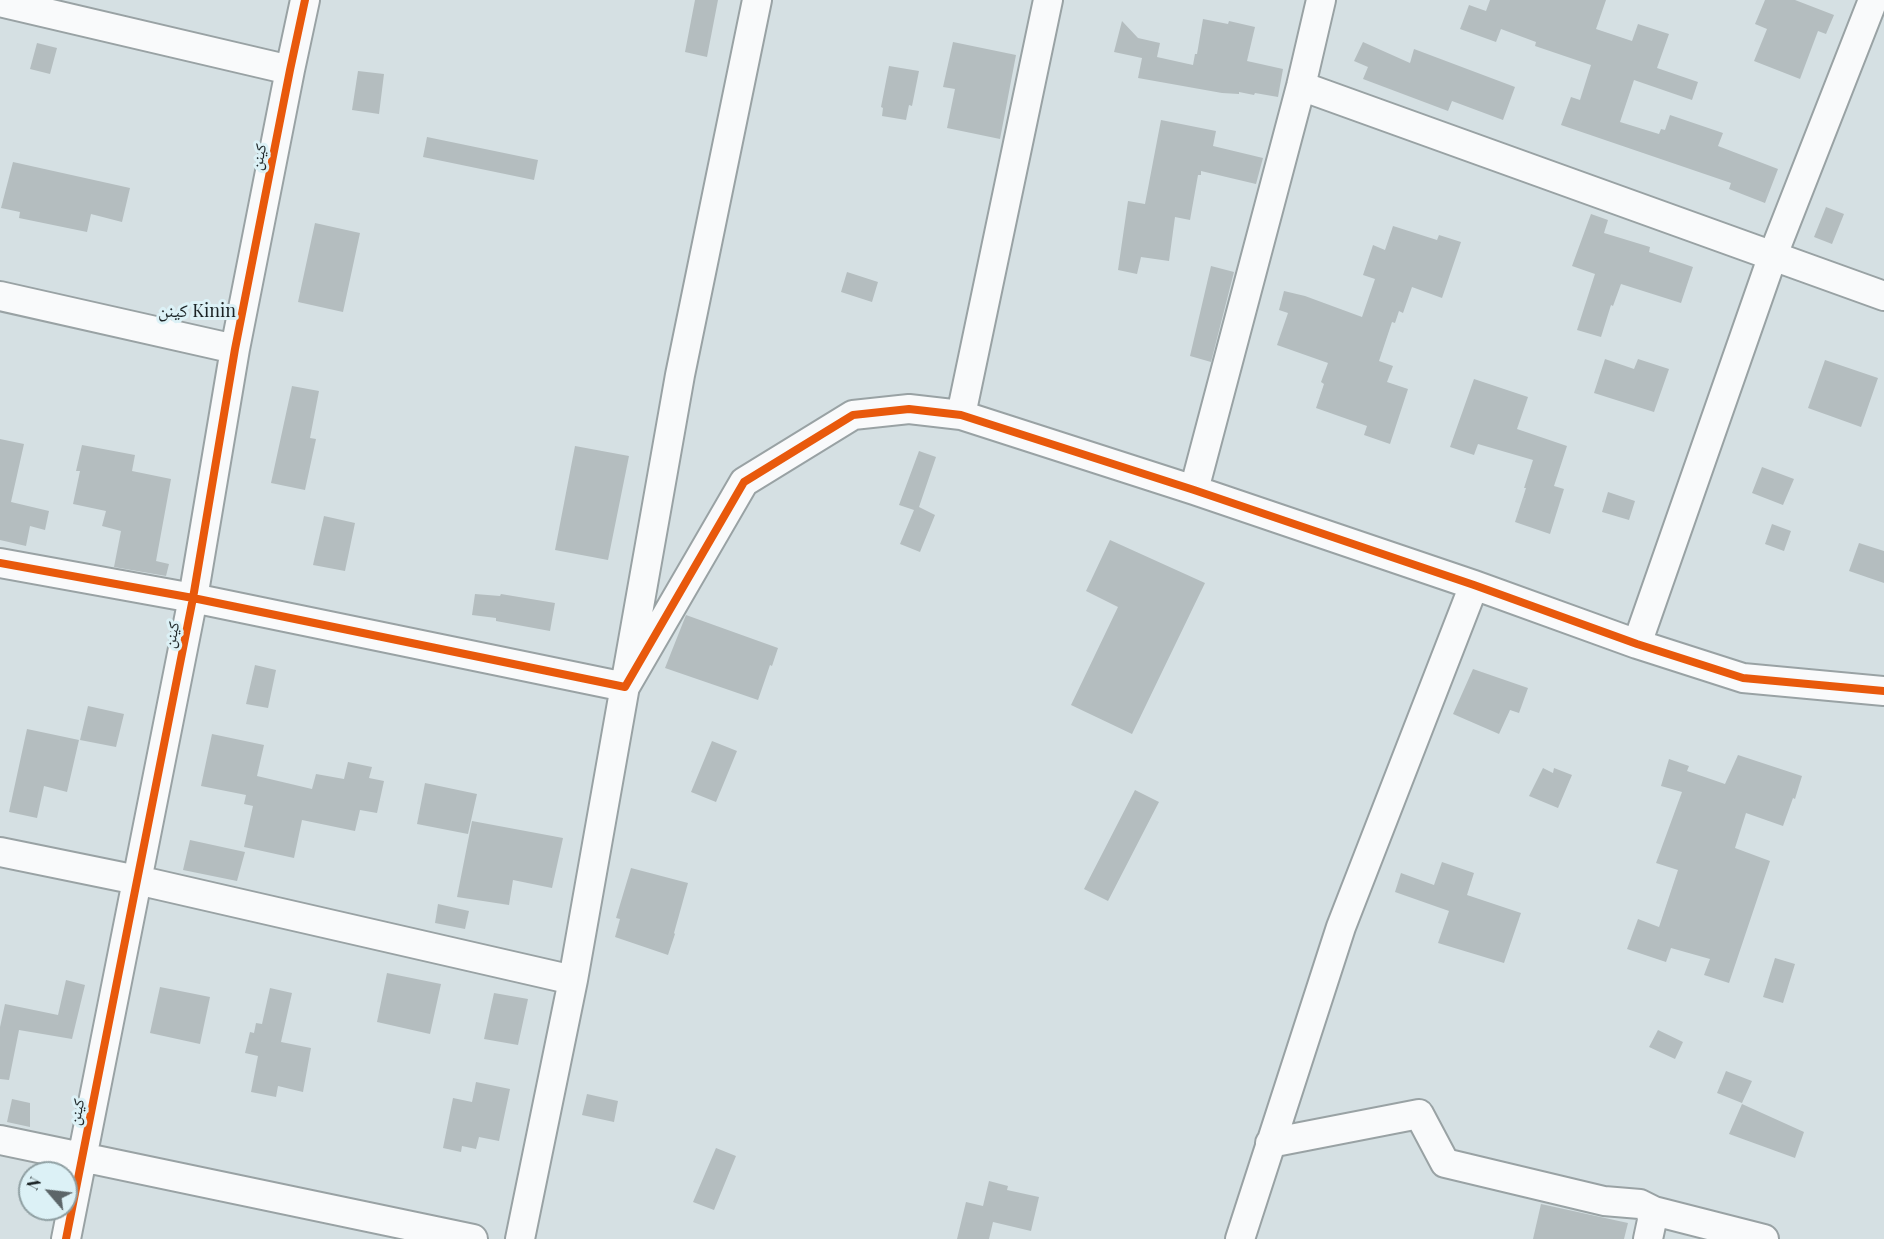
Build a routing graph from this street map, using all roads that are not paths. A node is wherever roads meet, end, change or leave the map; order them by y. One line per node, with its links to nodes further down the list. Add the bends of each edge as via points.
1 (305, 0): 8 (street, كينن)
2 (757, 0): 20 (street, via 680,375)
3 (1048, 0): 14 (street)
4 (1320, 0): 9 (street)
5 (1874, 0): 7 (street); 10 (street)
6 (0, 2): 8 (street)
7 (1884, 3)
8 (290, 70): 13 (street, كينن)
9 (1301, 86): 10 (street); 15 (street)
10 (1773, 255): 12 (street); 19 (street)
11 (0, 296): 13 (street)
12 (1884, 296)
13 (235, 349): 18 (street, كينن)
14 (962, 415): 15 (street); 20 (street, via 909,409 853,415 744,482)
15 (1194, 490): 17 (street)
16 (0, 563): 18 (street)
17 (1474, 585): 19 (street); 26 (street, via 1341,927)
18 (193, 598): 20 (street); 23 (street, كينن)
19 (1637, 644): 21 (street, via 1743,678)
20 (625, 687): 24 (street)
21 (1884, 691)
22 (0, 852): 23 (street)
23 (137, 880): 24 (street); 27 (street, كينن)
24 (573, 980): 31 (street)
25 (0, 1140): 27 (street)
26 (1270, 1143): 28 (street, via 1419,1113 1445,1163 1604,1202 1640,1204); 32 (street)
27 (82, 1157): 29 (street, كينن); 30 (street)
28 (1654, 1211): 33 (street); 34 (street)
29 (66, 1239)
30 (473, 1239)
31 (520, 1239)
32 (1240, 1239)
33 (1648, 1239)
34 (1764, 1239)

